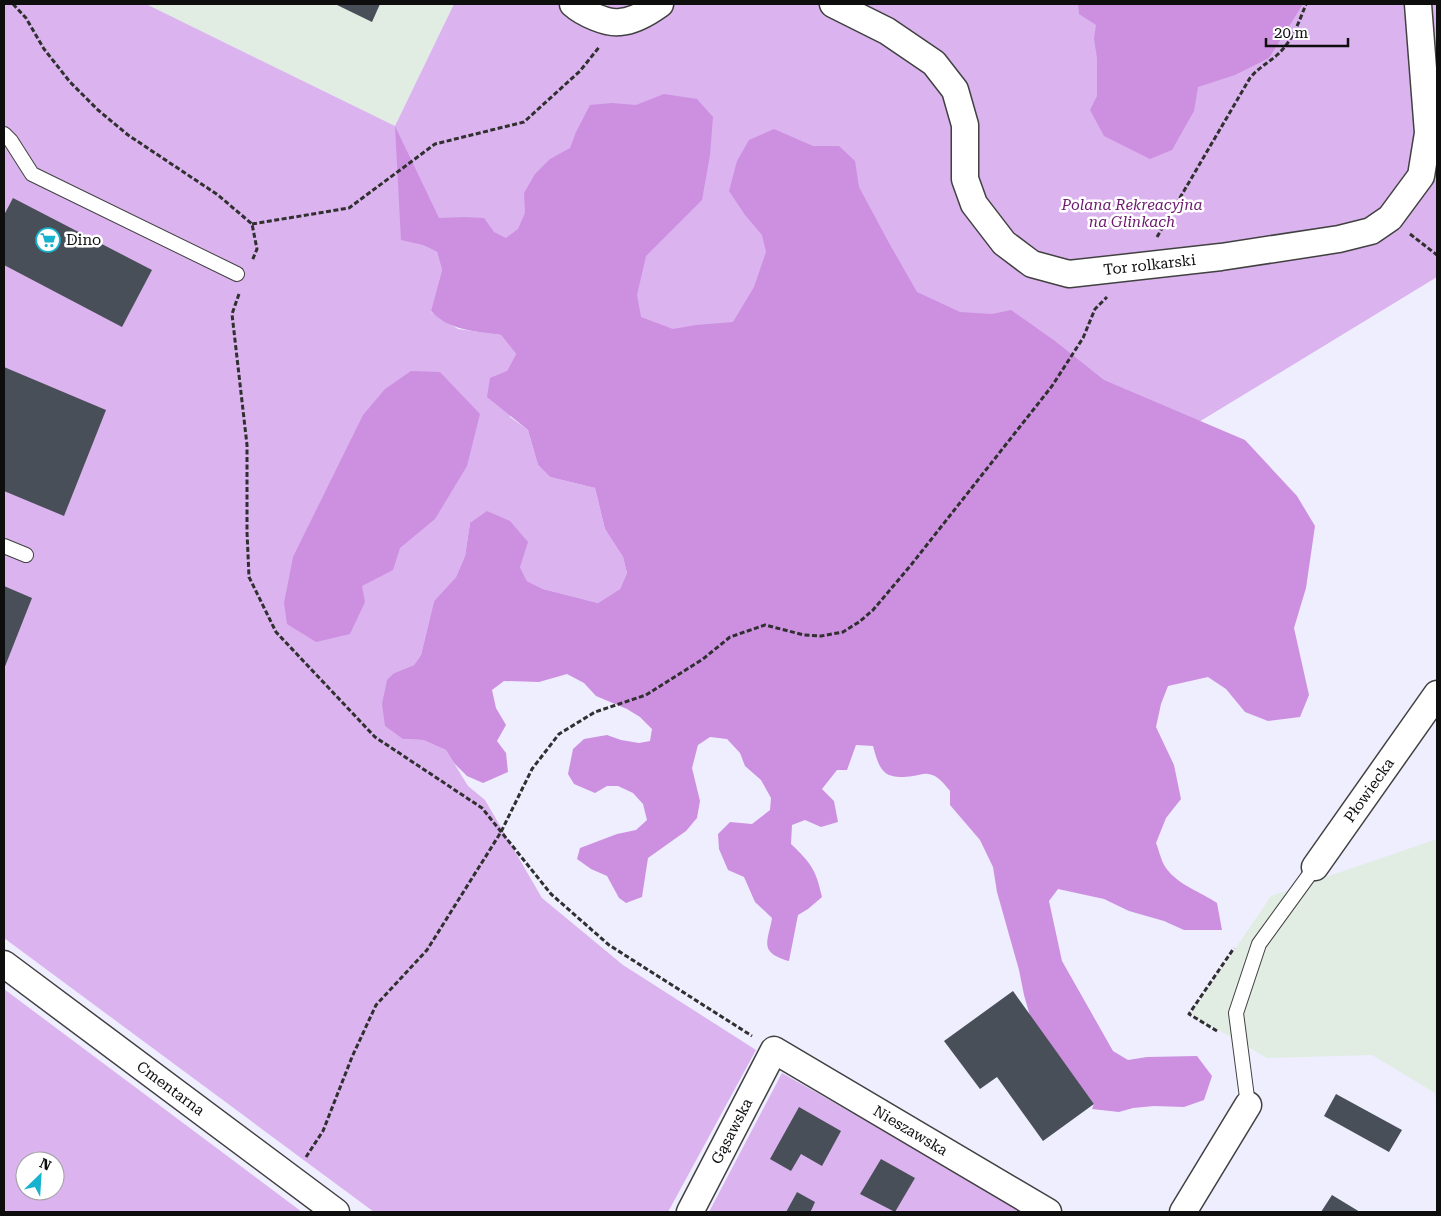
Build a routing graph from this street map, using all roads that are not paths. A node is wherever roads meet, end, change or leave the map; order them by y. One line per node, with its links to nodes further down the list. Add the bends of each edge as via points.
1 (573, 4): 2 (street, via 598,18 620,22)
2 (660, 4)
3 (833, 4): 4 (street, Tor rolkarski, via 886,31 934,63 955,90 965,125 965,179 974,204 1004,243 1032,264 1069,274 1221,257 1338,239 1372,231 1390,218 1422,176 1428,133)
4 (1418, 4)
5 (4, 134): 6 (lane, via 32,174)
6 (240, 280)
7 (4, 546): 8 (lane)
8 (26, 555)
9 (1437, 694): 10 (street, Płowiecka)
10 (1308, 876): 13 (lane, via 1259,944 1236,1013)
11 (4, 964): 14 (street, Cmentarna)
12 (774, 1050): 15 (street, Gąsawska); 16 (street, Nieszawska)
13 (1248, 1105): 17 (street)
14 (336, 1212)
15 (690, 1212)
16 (1048, 1212)
17 (1183, 1212)

